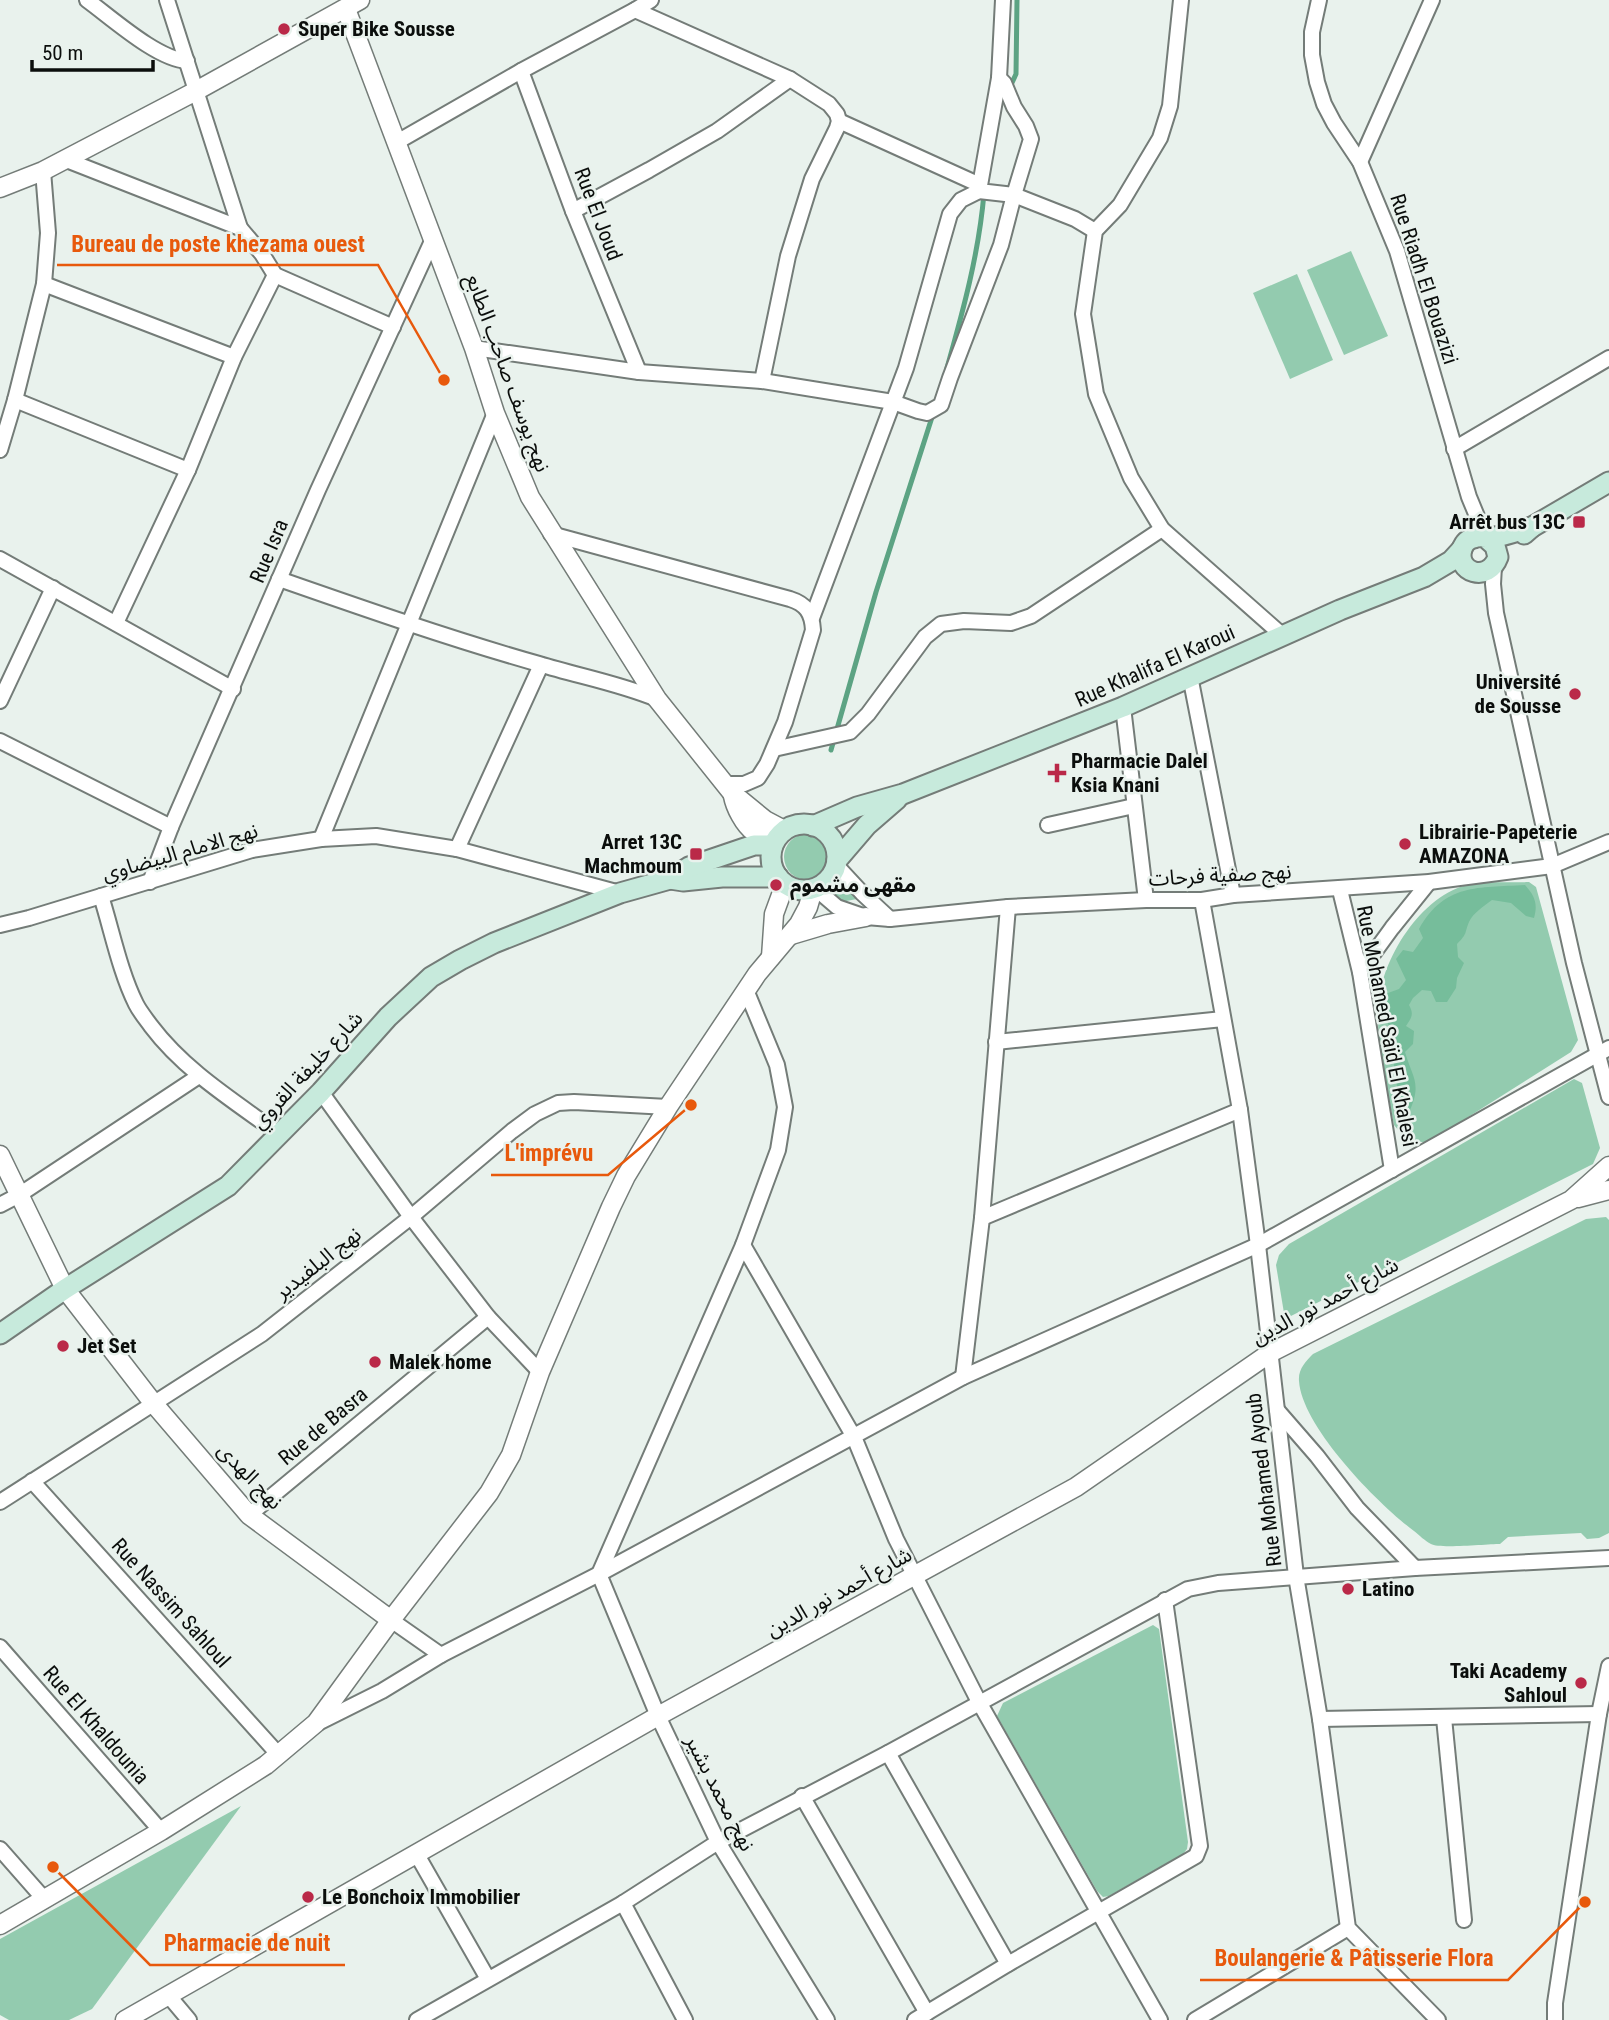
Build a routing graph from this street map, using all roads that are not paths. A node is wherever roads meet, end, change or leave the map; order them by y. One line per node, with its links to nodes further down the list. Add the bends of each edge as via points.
1 (88, 0): 10 (street, via 162,54)
2 (167, 0): 10 (street)
3 (651, 0): 9 (street)
4 (1003, 0): 12 (street)
5 (1181, 0): 25 (street, via 1170,106 1160,138 1120,205)
6 (1319, 0): 18 (street, Rue Riadh El Bouazizi, via 1312,32 1317,82 1334,123)
7 (1432, 0): 18 (street)
8 (353, 4): 14 (street); 16 (street, نهج يوسف صاحب الطابع)
9 (635, 10): 11 (street); 13 (street)
10 (187, 61): 14 (street)
11 (522, 71): 16 (street); 23 (street, Rue El Joud)
12 (999, 78): 21 (street); 22 (street, via 1031,139)
13 (790, 79): 15 (street, via 829,104); 23 (street, via 717,131)
14 (196, 91): 17 (street); 24 (street)
15 (839, 121): 21 (street); 34 (street, via 812,179 788,256)
16 (397, 142): 26 (street, نهج يوسف صاحب الطابع)
17 (64, 159): 19 (street); 24 (street)
18 (1360, 162): 38 (street, Rue Riadh El Bouazizi, via 1397,251)
19 (43, 171): 20 (street); 28 (street, via 48,233)
20 (0, 188)
21 (980, 188): 22 (street); 36 (street, via 950,214)
22 (1014, 195): 25 (street); 36 (street, via 1001,245 944,400 927,413)
23 (573, 211): 33 (street, Rue El Joud)
24 (240, 228): 27 (street)
25 (1095, 231): 44 (street, via 1083,314 1096,394 1131,478)
26 (433, 239): 29 (street, Rue Isra); 30 (street, نهج يوسف صاحب الطابع)
27 (275, 275): 29 (street); 31 (street)
28 (44, 284): 31 (street); 35 (street)
29 (393, 327): 51 (street, Rue Isra)
30 (474, 348): 33 (street); 37 (street, نهج يوسف صاحب الطابع)
31 (234, 356): 40 (street)
32 (1609, 358): 38 (street)
33 (639, 372): 34 (street)
34 (762, 381): 36 (street)
35 (15, 400): 39 (street); 40 (street)
36 (893, 402): 53 (street)
37 (495, 413): 45 (street, نهج يوسف صاحب الطابع, via 530,497); 55 (street)
38 (1454, 449): 42 (street, Rue Riadh El Bouazizi)
39 (0, 450)
40 (188, 470): 54 (street)
41 (1609, 482): 43 (main road)
42 (1469, 497): 46 (street, Rue Riadh El Bouazizi); 47 (street, Rue Riadh El Bouazizi, via 1470,520)
43 (1532, 527): 46 (main road); 49 (main road)
44 (1162, 529): 56 (street); 64 (street, via 1031,616 1011,622 941,624 925,637 850,732)
45 (551, 534): 53 (street, via 798,601); 60 (street, نهج يوسف صاحب الطابع)
46 (1486, 538): 47 (main road, via 1475,537); 49 (main road, via 1495,546 1497,557)
47 (1463, 547): 49 (main road, via 1465,566); 50 (main road, Rue Khalifa El Karoui, via 1451,561)
48 (0, 559): 52 (street)
49 (1488, 567): 50 (main road, Rue Khalifa El Karoui); 76 (street)
50 (1424, 577): 56 (main road, Rue Khalifa El Karoui)
51 (279, 579): 55 (street); 59 (street, Rue Isra)
52 (53, 588): 54 (street); 61 (street)
53 (812, 618): 64 (street, via 813,629)
54 (116, 623): 59 (street)
55 (407, 624): 57 (street); 72 (street)
56 (1282, 635): 58 (main road, Rue Khalifa El Karoui)
57 (541, 665): 60 (street, via 629,687); 74 (street)
58 (1190, 677): 62 (main road, Rue Khalifa El Karoui); 84 (street)
59 (233, 689): 70 (street, Rue Isra)
60 (657, 699): 65 (street, نهج يوسف صاحب الطابع)
61 (0, 701)
62 (1124, 707): 66 (main road, Rue Khalifa El Karoui); 67 (street)
63 (0, 741): 70 (street)
64 (774, 749): 65 (street, via 758,778)
65 (729, 789): 71 (street, نهج يوسف صاحب الطابع, via 765,820)
66 (903, 794): 69 (main road, Rue Khalifa El Karoui); 75 (main road, Rue Khalifa El Karoui, via 867,825)
67 (1134, 806): 68 (street); 86 (street)
68 (1048, 825)
69 (813, 826): 71 (main road, via 801,825); 75 (main road, via 831,838)
70 (171, 827): 79 (street, Rue Isra)
71 (778, 838): 77 (main road, via 689,867); 78 (main road, via 772,866)
72 (321, 839): 74 (street, نهج الامام البيضاوي, via 376,836); 79 (street, نهج الامام البيضاوي, via 252,850)
73 (1609, 842): 76 (street, نهج صفية فرحات)
74 (457, 849): 83 (street, نهج الامام البيضاوي)
75 (837, 862): 81 (main road, via 827,881); 90 (street)
76 (1552, 866): 80 (street, نهج صفية فرحات); 98 (street, via 1573,963)
77 (670, 879): 78 (main road); 83 (main road, شارع خليفة القروي)
78 (782, 881): 81 (main road, via 796,889); 93 (street)
79 (150, 882): 85 (street, نهج الامام البيضاوي)
80 (1429, 883): 82 (street, نهج صفية فرحات); 94 (street)
81 (815, 889): 89 (street, نهج صفية فرحات, via 837,907); 92 (street)
82 (1340, 890): 84 (street, نهج صفية فرحات); 94 (street, Rue Mohamed Saïd El Khalesi)
83 (620, 893): 100 (main road, شارع خليفة القروي, via 494,943 431,977 387,1017)
84 (1233, 895): 87 (street, نهج صفية فرحات)
85 (101, 897): 91 (street, نهج الامام البيضاوي); 99 (street, via 137,1007 165,1044)
86 (1146, 900): 87 (street, نهج صفية فرحات); 88 (street, نهج صفية فرحات)
87 (1202, 900): 96 (street, Rue Mohamed Ayoub)
88 (1008, 907): 90 (street, نهج صفية فرحات); 97 (street)
89 (866, 917): 90 (street, نهج صفية فرحات); 92 (street)
90 (890, 919)
91 (0, 925)
92 (791, 935): 93 (street)
93 (771, 957): 95 (street)
94 (1360, 972): 107 (street, Rue Mohamed Saïd El Khalesi)
95 (746, 990): 102 (street); 115 (street, via 777,1065 785,1107 778,1150)
96 (1223, 1019): 97 (street); 103 (street, Rue Mohamed Ayoub)
97 (996, 1042): 114 (street)
98 (1603, 1051): 101 (street); 107 (street)
99 (199, 1076): 104 (street); 110 (street)
100 (321, 1092): 104 (main road, شارع خليفة القروي); 113 (street)
101 (1609, 1097)
102 (668, 1107): 113 (street, نهج البلفيدير, via 574,1101 545,1108); 121 (street, via 611,1207)
103 (1240, 1110): 114 (street); 116 (street, Rue Mohamed Ayoub)
104 (279, 1134): 117 (main road, شارع خليفة القروي, via 228,1186)
105 (0, 1155): 110 (street, نهج الهدى)
106 (1609, 1168): 108 (street); 111 (street, شارع أحمد نور الدين)
107 (1392, 1170): 116 (street)
108 (1609, 1178)
109 (1609, 1190): 111 (street, شارع أحمد نور الدين)
110 (19, 1195): 112 (street); 117 (street, نهج الهدى)
111 (1571, 1200): 120 (street, شارع أحمد نور الدين)
112 (0, 1205)
113 (411, 1217): 118 (street); 123 (street, نهج البلفيدير, via 262,1334)
114 (982, 1219): 122 (street)
115 (744, 1245): 125 (street); 131 (street)
116 (1258, 1245): 120 (street, Rue Mohamed Ayoub); 122 (street)
117 (65, 1289): 119 (main road, شارع خليفة القروي); 123 (street, نهج الهدى)
118 (488, 1317): 121 (street); 128 (street, Rue de Basra)
119 (0, 1334)
120 (1270, 1353): 124 (street, Rue Mohamed Ayoub); 132 (street, شارع أحمد نور الدين, via 1076,1487)
121 (540, 1372): 135 (street, via 511,1455 489,1493)
122 (963, 1377): 125 (street)
123 (154, 1404): 126 (street, نهج البلفيدير); 128 (street, نهج الهدى)
124 (1276, 1409): 130 (street, via 1357,1508); 133 (street, Rue Mohamed Ayoub)
125 (855, 1437): 131 (street); 132 (street)
126 (32, 1481): 127 (street, نهج البلفيدير); 146 (street, Rue Nassim Sahloul)
127 (0, 1502)
128 (249, 1515): 135 (street, نهج الهدى)
129 (1609, 1558): 130 (street)
130 (1415, 1568): 133 (street)
131 (599, 1574): 137 (street); 141 (street, نهج محمد بشير)
132 (916, 1576): 139 (street); 141 (street, شارع أحمد نور الدين)
133 (1296, 1576): 134 (street, via 1218,1583); 143 (street, Rue Mohamed Ayoub)
134 (1165, 1600): 139 (street); 154 (street, via 1200,1846 1192,1860)
135 (391, 1620): 137 (street, نهج الهدى); 144 (street)
136 (0, 1647): 148 (street, Rue El Khaldounia)
137 (441, 1655): 144 (street)
138 (1609, 1666): 140 (street)
139 (979, 1702): 145 (street); 154 (street)
140 (1600, 1714): 142 (street); 161 (street)
141 (658, 1716): 149 (street, نهج محمد بشير); 151 (street, شارع أحمد نور الدين)
142 (1444, 1718): 143 (street); 155 (street)
143 (1321, 1719): 157 (street, Rue Mohamed Ayoub)
144 (316, 1723): 146 (street)
145 (888, 1753): 147 (street); 158 (street)
146 (278, 1754): 148 (street)
147 (802, 1797): 149 (street); 162 (street)
148 (161, 1831): 152 (street)
149 (718, 1842): 153 (street); 167 (street, نهج محمد بشير)
150 (0, 1849): 152 (street)
151 (416, 1853): 159 (street); 160 (street, شارع أحمد نور الدين)
152 (45, 1900): 156 (street)
153 (623, 1903): 159 (street); 166 (street)
154 (1098, 1914): 158 (street); 168 (street)
155 (1465, 1920)
156 (0, 1925)
157 (1348, 1928): 169 (street); 170 (street)
158 (1008, 1964): 162 (street)
159 (488, 1979): 165 (street)
160 (169, 1995): 163 (street, شارع أحمد نور الدين); 164 (street)
161 (1555, 2003): 171 (street); 172 (street)
162 (921, 2016)
163 (125, 2020)
164 (189, 2020)
165 (417, 2020)
166 (685, 2020)
167 (827, 2020)
168 (1160, 2020)
169 (1195, 2020)
170 (1438, 2020)
171 (1547, 2020)
172 (1555, 2020)

